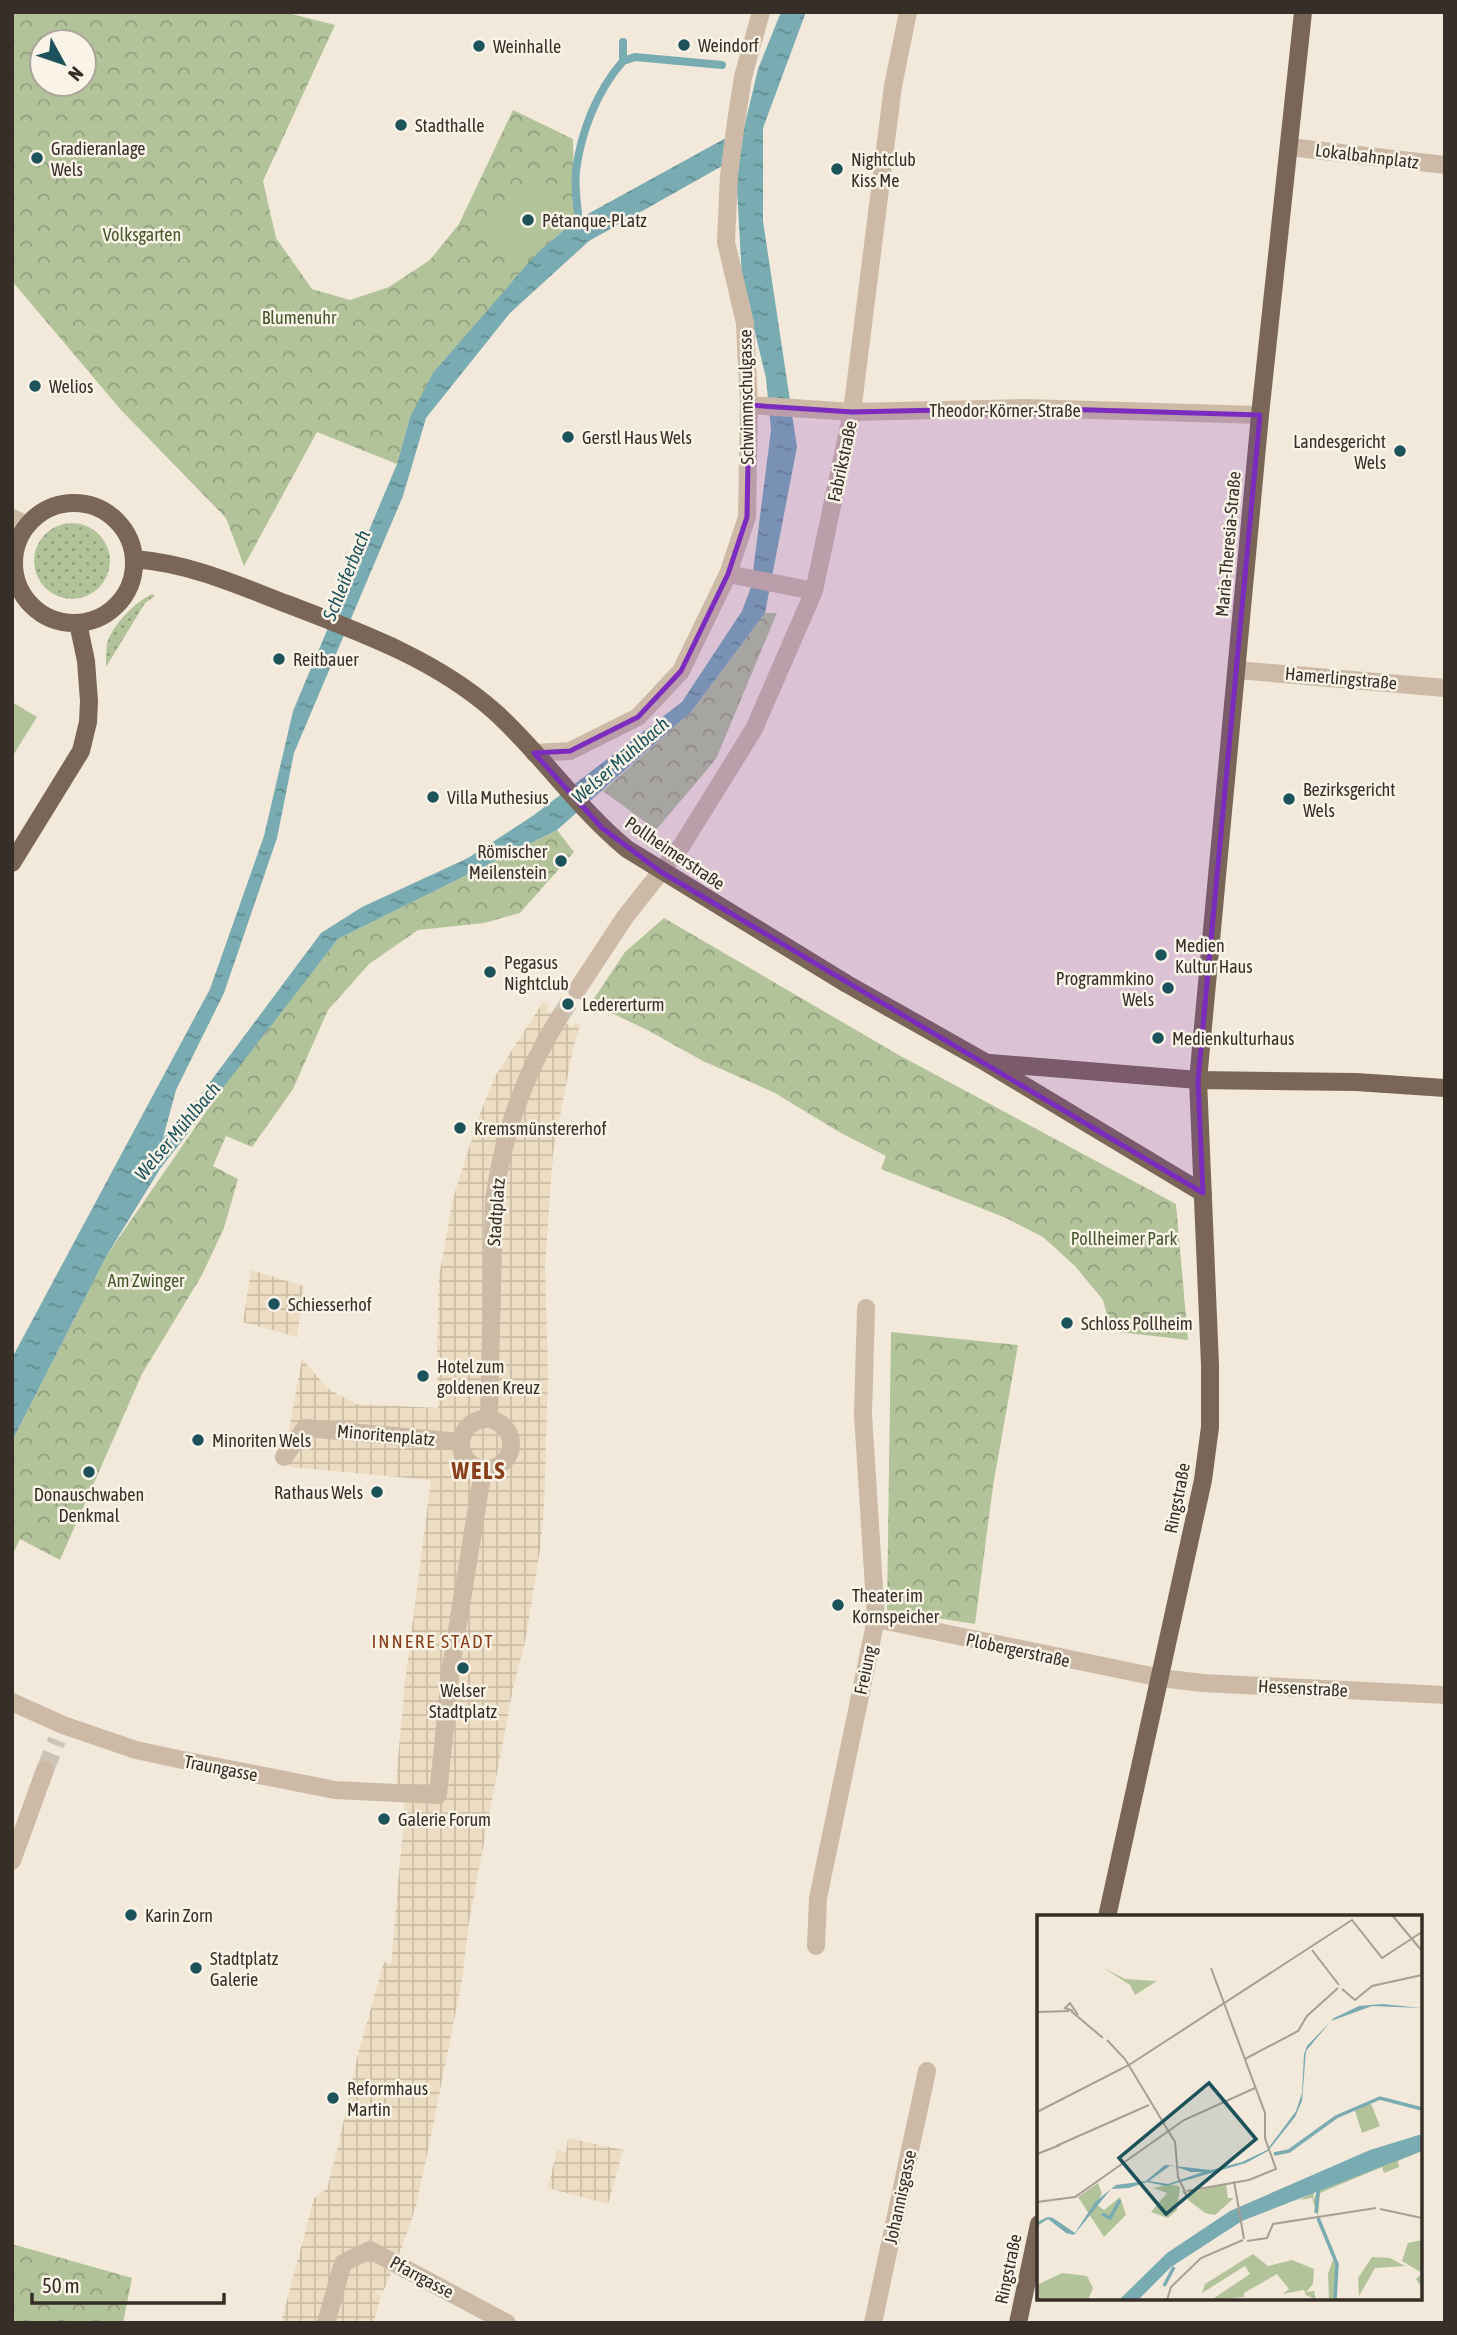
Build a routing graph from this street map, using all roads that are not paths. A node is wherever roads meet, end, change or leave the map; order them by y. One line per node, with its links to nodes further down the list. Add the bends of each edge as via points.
1 (761, 12): 6 (street, Schwimmschulgasse, via 736,122 726,242 745,323)
2 (908, 12): 7 (street, Fabrikstraße, via 893,86)
3 (1303, 12): 4 (main road, Maria-Theresia-Straße)
4 (1289, 147): 5 (street, Lokalbahnplatz); 8 (main road, Maria-Theresia-Straße)
5 (1445, 165)
6 (756, 406): 7 (street, Theodor-Körner-Straße); 11 (street, Schwimmschulgasse, via 747,517)
7 (852, 412): 8 (street, Theodor-Körner-Straße, via 1024,408); 12 (street, Fabrikstraße)
8 (1260, 415): 14 (main road, Maria-Theresia-Straße)
9 (20, 521): 10 (main road, via 57,505 93,505 122,526); 13 (main road, via 13,561 25,599 40,613)
10 (135, 559): 13 (main road, via 125,596 104,615); 16 (main road, Pollheimerstraße, via 201,570 332,621 450,677 495,712)
11 (728, 574): 12 (street); 16 (street, Schwimmschulgasse, via 681,671 638,717 570,751)
12 (805, 590): 18 (street, Fabrikstraße, via 754,729)
13 (78, 623): 17 (main road, via 89,701 81,751)
14 (1237, 670): 15 (street, Hamerlingstraße); 22 (main road, Maria-Theresia-Straße)
15 (1445, 688)
16 (534, 754): 18 (main road, Pollheimerstraße, via 589,815)
17 (12, 863)
18 (661, 872): 19 (street); 21 (main road, Pollheimerstraße)
19 (577, 990)
20 (559, 1018): 26 (street, Stadtplatz, via 540,1048 509,1121 498,1173)
21 (987, 1063): 22 (main road, Pollheimerstraße); 24 (main road, Pollheimerstraße)
22 (1198, 1080): 23 (main road, Pollheimerstraße); 24 (main road, Ringstraße)
23 (1445, 1088)
24 (1203, 1193): 31 (main road, Ringstraße, via 1210,1427)
25 (866, 1308): 30 (street, Freiung, via 863,1415)
26 (489, 1419): 27 (street, via 474,1422); 29 (street, via 505,1427 512,1443 507,1460)
27 (461, 1442): 28 (street, Minoritenplatz, via 304,1428); 29 (street, via 464,1457)
28 (284, 1457)
29 (483, 1469): 33 (street, Traungasse, via 452,1667 438,1795 322,1787 136,1750 60,1732)
30 (876, 1619): 31 (street, Plobergerstraße); 37 (street, Freiung, via 818,1898)
31 (1161, 1678): 32 (street, Hessenstraße); 36 (main road, Ringstraße)
32 (1445, 1695)
33 (12, 1702)
34 (44, 1770): 35 (street)
35 (12, 1861)
36 (1107, 1915)
37 (816, 1946)
38 (927, 2071): 42 (street, Johannisgasse)
39 (1037, 2233): 43 (main road, Ringstraße)
40 (502, 2322): 41 (street, Pfarrgasse, via 370,2250 343,2263)
41 (326, 2323)
42 (873, 2323)
43 (1018, 2323)

